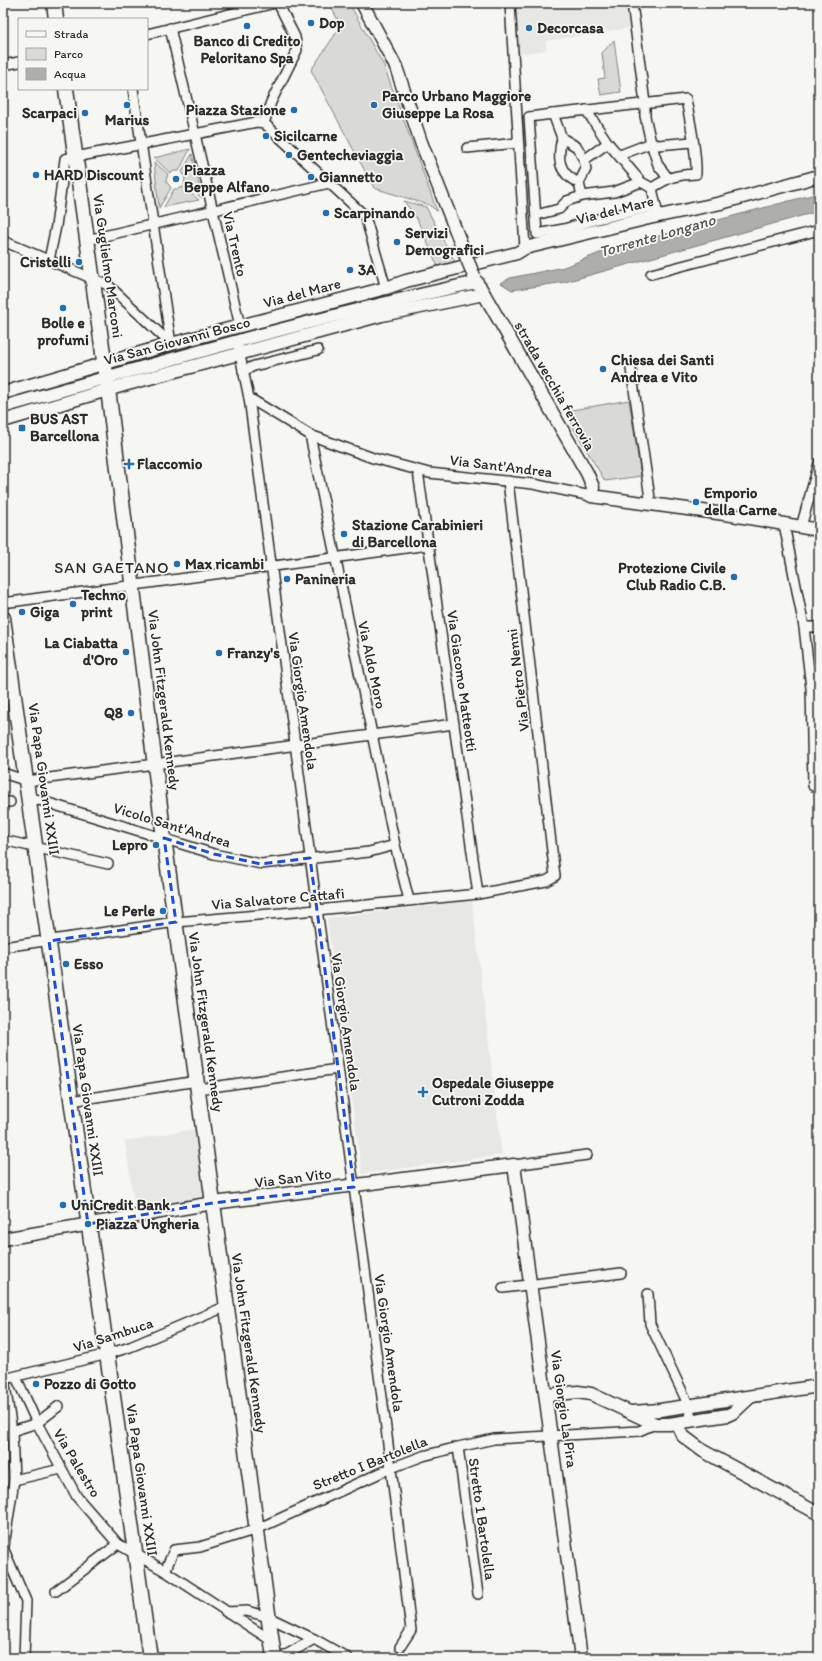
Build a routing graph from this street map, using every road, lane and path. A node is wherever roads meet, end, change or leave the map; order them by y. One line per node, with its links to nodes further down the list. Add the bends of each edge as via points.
1 (54, 3): 6 (main road)
2 (276, 3): 7 (street); 16 (street, via 295,37 297,50 271,102)
3 (362, 3): 46 (street, strada vecchia ferrovia, bridge, via 391,56 421,142)
4 (510, 3): 22 (street)
5 (632, 3): 13 (street)
6 (56, 18)
7 (170, 28): 8 (street); 17 (street, Via Trento)
8 (148, 34)
9 (18, 62): 10 (street)
10 (3, 65)
11 (66, 90): 26 (main road, Via Guglielmo Marconi)
12 (133, 90): 23 (street)
13 (645, 103): 14 (street); 19 (street, via 686,99); 21 (street)
14 (586, 110): 15 (street); 20 (street)
15 (553, 114): 18 (street); 37 (street, via 528,117)
16 (264, 123): 17 (street); 31 (street)
17 (195, 134): 23 (street); 35 (street, Via Trento)
18 (562, 138): 27 (street, via 577,147); 32 (street, via 559,158 561,165 570,179)
19 (692, 142): 21 (street, via 658,145); 29 (street, via 697,159 696,174)
20 (608, 143): 25 (street); 27 (street)
21 (651, 143): 25 (street); 29 (street, via 658,166)
22 (518, 144): 24 (street); 42 (street)
23 (141, 145): 26 (street); 38 (street)
24 (467, 148)
25 (620, 155): 30 (street)
26 (76, 157): 40 (main road, Via Guglielmo Marconi); 43 (street, via 65,159)
27 (584, 160): 32 (street, via 586,168)
28 (819, 176): 36 (street, Via del Mare, via 721,202)
29 (668, 178): 33 (street)
30 (641, 182): 33 (street); 34 (street, via 614,192)
31 (329, 183): 35 (street); 47 (street, via 366,219)
32 (579, 183): 34 (street)
33 (652, 188): 36 (street)
34 (582, 196): 37 (street, via 568,201 559,209)
35 (213, 210): 38 (street); 51 (street, Via Trento)
36 (657, 211): 37 (street, via 601,218 537,234); 42 (street, Via del Mare)
37 (536, 215)
38 (154, 225): 40 (street); 53 (street)
39 (819, 230): 44 (street)
40 (87, 240): 45 (main road, Via Guglielmo Marconi)
41 (3, 241): 43 (street)
42 (525, 248): 47 (street, Via del Mare, via 517,253)
43 (49, 260): 45 (street)
44 (652, 274)
45 (92, 278): 53 (street, via 108,285); 56 (main road, Via Guglielmo Marconi)
46 (476, 279): 48 (street, strada vecchia ferrovia); 49 (street)
47 (386, 288): 49 (street); 51 (street, Via del Mare)
48 (484, 294): 50 (street); 68 (street, strada vecchia ferrovia, via 586,473 593,487)
49 (383, 302): 50 (street); 52 (street, Via San Giovanni Bosco)
50 (382, 315): 55 (street, Via San Giovanni Bosco)
51 (240, 326): 53 (street, Via del Mare)
52 (237, 342): 55 (street); 59 (street, Via San Giovanni Bosco)
53 (171, 344): 56 (street, Via del Mare)
54 (318, 350): 58 (street)
55 (239, 354): 58 (street); 59 (street, Via San Giovanni Bosco)
56 (104, 363): 59 (main road, Via Guglielmo Marconi); 60 (street, Via del Mare)
57 (631, 369): 69 (street)
58 (243, 371): 61 (street)
59 (107, 383): 62 (street, Via San Giovanni Bosco); 63 (street, Via San Giovanni Bosco); 76 (main road, Via John Fitzgerald Kennedy)
60 (3, 393)
61 (249, 398): 64 (street, Via Sant'Andrea); 75 (street, Via Giorgio Amendola)
62 (3, 407)
63 (3, 421)
64 (310, 435): 66 (street, Via Sant'Andrea, via 366,456); 74 (street, Via Aldo Moro)
65 (819, 463): 71 (street)
66 (418, 471): 67 (street, Via Sant'Andrea); 73 (street, Via Giacomo Matteotti)
67 (508, 481): 68 (street, Via Sant'Andrea); 95 (street, Via Pietro Nenni)
68 (591, 496): 69 (street, Via Sant'Andrea)
69 (651, 505): 70 (street, Via Sant'Andrea)
70 (784, 524): 71 (street, Via Sant'Andrea); 79 (street)
71 (801, 527): 72 (street, Via Sant'Andrea)
72 (819, 530)
73 (428, 545): 74 (street); 81 (street, Via Giacomo Matteotti)
74 (336, 558): 75 (street); 82 (street, Via Aldo Moro)
75 (271, 567): 76 (street); 83 (street, Via Giorgio Amendola)
76 (133, 586): 77 (street); 84 (main road, Via John Fitzgerald Kennedy)
77 (3, 603)
78 (3, 618): 86 (main road, Via Papa Giovanni XXIII)
79 (804, 627): 80 (street); 87 (street, via 811,688)
80 (819, 627)
81 (454, 724): 82 (street); 96 (street, Via Giacomo Matteotti)
82 (373, 735): 83 (street); 91 (street, Via Aldo Moro)
83 (295, 746): 84 (street); 93 (street, Via Giorgio Amendola)
84 (155, 763): 86 (street); 89 (main road, Via John Fitzgerald Kennedy)
85 (3, 773): 86 (street)
86 (27, 781): 88 (main road, Via Papa Giovanni XXIII)
87 (813, 786)
88 (29, 797): 89 (street, Vicolo Sant'Andrea); 92 (main road, Via Papa Giovanni XXIII)
89 (164, 838): 93 (street, Vicolo Sant'Andrea, via 214,854 261,864); 99 (main road, Via John Fitzgerald Kennedy)
90 (3, 840): 92 (street)
91 (395, 845): 93 (street, Vicolo Sant'Andrea, via 369,852); 97 (street, Via Aldo Moro)
92 (36, 848): 94 (street); 100 (main road, Via Papa Giovanni XXIII)
93 (310, 858): 98 (street, Via Giorgio Amendola)
94 (108, 864)
95 (555, 876): 96 (street, Via Salvatore Cattafi, via 546,881)
96 (478, 894): 97 (street, Via Salvatore Cattafi)
97 (409, 900): 98 (street, Via Salvatore Cattafi)
98 (317, 910): 99 (street, Via Salvatore Cattafi); 102 (street, Via Giorgio Amendola)
99 (176, 922): 100 (street, Via Salvatore Cattafi); 103 (main road, Via John Fitzgerald Kennedy)
100 (49, 941): 101 (street, Via Salvatore Cattafi); 104 (main road, Via Papa Giovanni XXIII)
101 (3, 947)
102 (338, 1070): 103 (street); 107 (street, Via Giorgio Amendola)
103 (197, 1085): 104 (street); 108 (main road, Via John Fitzgerald Kennedy)
104 (71, 1100): 109 (main road, Via Papa Giovanni XXIII)
105 (587, 1155): 106 (street, Via San Vito)
106 (514, 1165): 107 (street, Via San Vito); 112 (street, Via Giorgio La Pira)
107 (354, 1186): 108 (street, Via San Vito); 134 (street, Via Giorgio Amendola)
108 (213, 1203): 109 (street, Via San Vito); 115 (main road, Via John Fitzgerald Kennedy)
109 (88, 1224): 110 (street, Via San Vito); 116 (main road, Via Papa Giovanni XXIII)
110 (3, 1239)
111 (621, 1273): 112 (street)
112 (531, 1285): 113 (street); 120 (street, Via Giorgio La Pira)
113 (503, 1288)
114 (648, 1294): 123 (street, via 650,1324)
115 (227, 1306): 116 (street, Via Sambuca); 139 (main road, Via John Fitzgerald Kennedy)
116 (108, 1354): 118 (street, Via Sambuca); 142 (main road, Via Papa Giovanni XXIII)
117 (4, 1376): 118 (street, Via Sambuca); 124 (street)
118 (16, 1377): 128 (street, Via Palestro)
119 (819, 1386): 121 (street)
120 (546, 1395): 126 (street, via 578,1392 591,1394); 132 (street, Via Giorgio La Pira)
121 (750, 1397): 123 (street); 127 (street, Stretto I Bartolella, via 728,1415)
122 (59, 1406): 128 (street)
123 (689, 1406): 125 (street); 127 (street)
124 (5, 1409): 131 (street)
125 (660, 1410): 126 (street); 130 (street)
126 (631, 1412): 130 (street)
127 (691, 1420): 129 (street, Stretto I Bartolella)
128 (37, 1423): 131 (street); 135 (street, Via Palestro)
129 (677, 1423): 130 (street, Stretto I Bartolella); 137 (street, via 683,1436 702,1452)
130 (659, 1424): 132 (street, Stretto I Bartolella, via 639,1431 598,1435)
131 (12, 1431): 136 (street)
132 (551, 1435): 133 (street, Stretto I Bartolella, via 494,1439); 156 (street, Via Giorgio La Pira)
133 (458, 1447): 134 (street, Stretto I Bartolella); 145 (street, Stretto 1 Bartolella)
134 (391, 1468): 139 (street, Stretto I Bartolella); 150 (street, Via Giorgio Amendola, via 410,1630)
135 (61, 1469): 136 (street); 140 (street, Via Palestro, via 77,1497)
136 (14, 1480): 138 (street)
137 (819, 1514)
138 (5, 1520): 141 (street)
139 (257, 1529): 143 (street, Stretto I Bartolella, via 200,1547 174,1550); 147 (main road, Via John Fitzgerald Kennedy)
140 (118, 1544): 142 (street, Via Palestro); 144 (street)
141 (4, 1551): 151 (street, via 26,1601)
142 (135, 1554): 143 (street, Via Palestro); 152 (main road, Via Papa Giovanni XXIII)
143 (165, 1571): 146 (street, Via Palestro)
144 (56, 1591)
145 (478, 1594)
146 (226, 1612): 147 (street, via 247,1611); 149 (street, Via Palestro)
147 (268, 1617): 148 (street); 149 (main road, Via John Fitzgerald Kennedy)
148 (314, 1639): 154 (street); 155 (street)
149 (272, 1641): 153 (main road, Via John Fitzgerald Kennedy)
150 (400, 1647)
151 (24, 1658)
152 (150, 1658)
153 (274, 1658)
154 (281, 1658)
155 (348, 1658)
156 (582, 1658)

